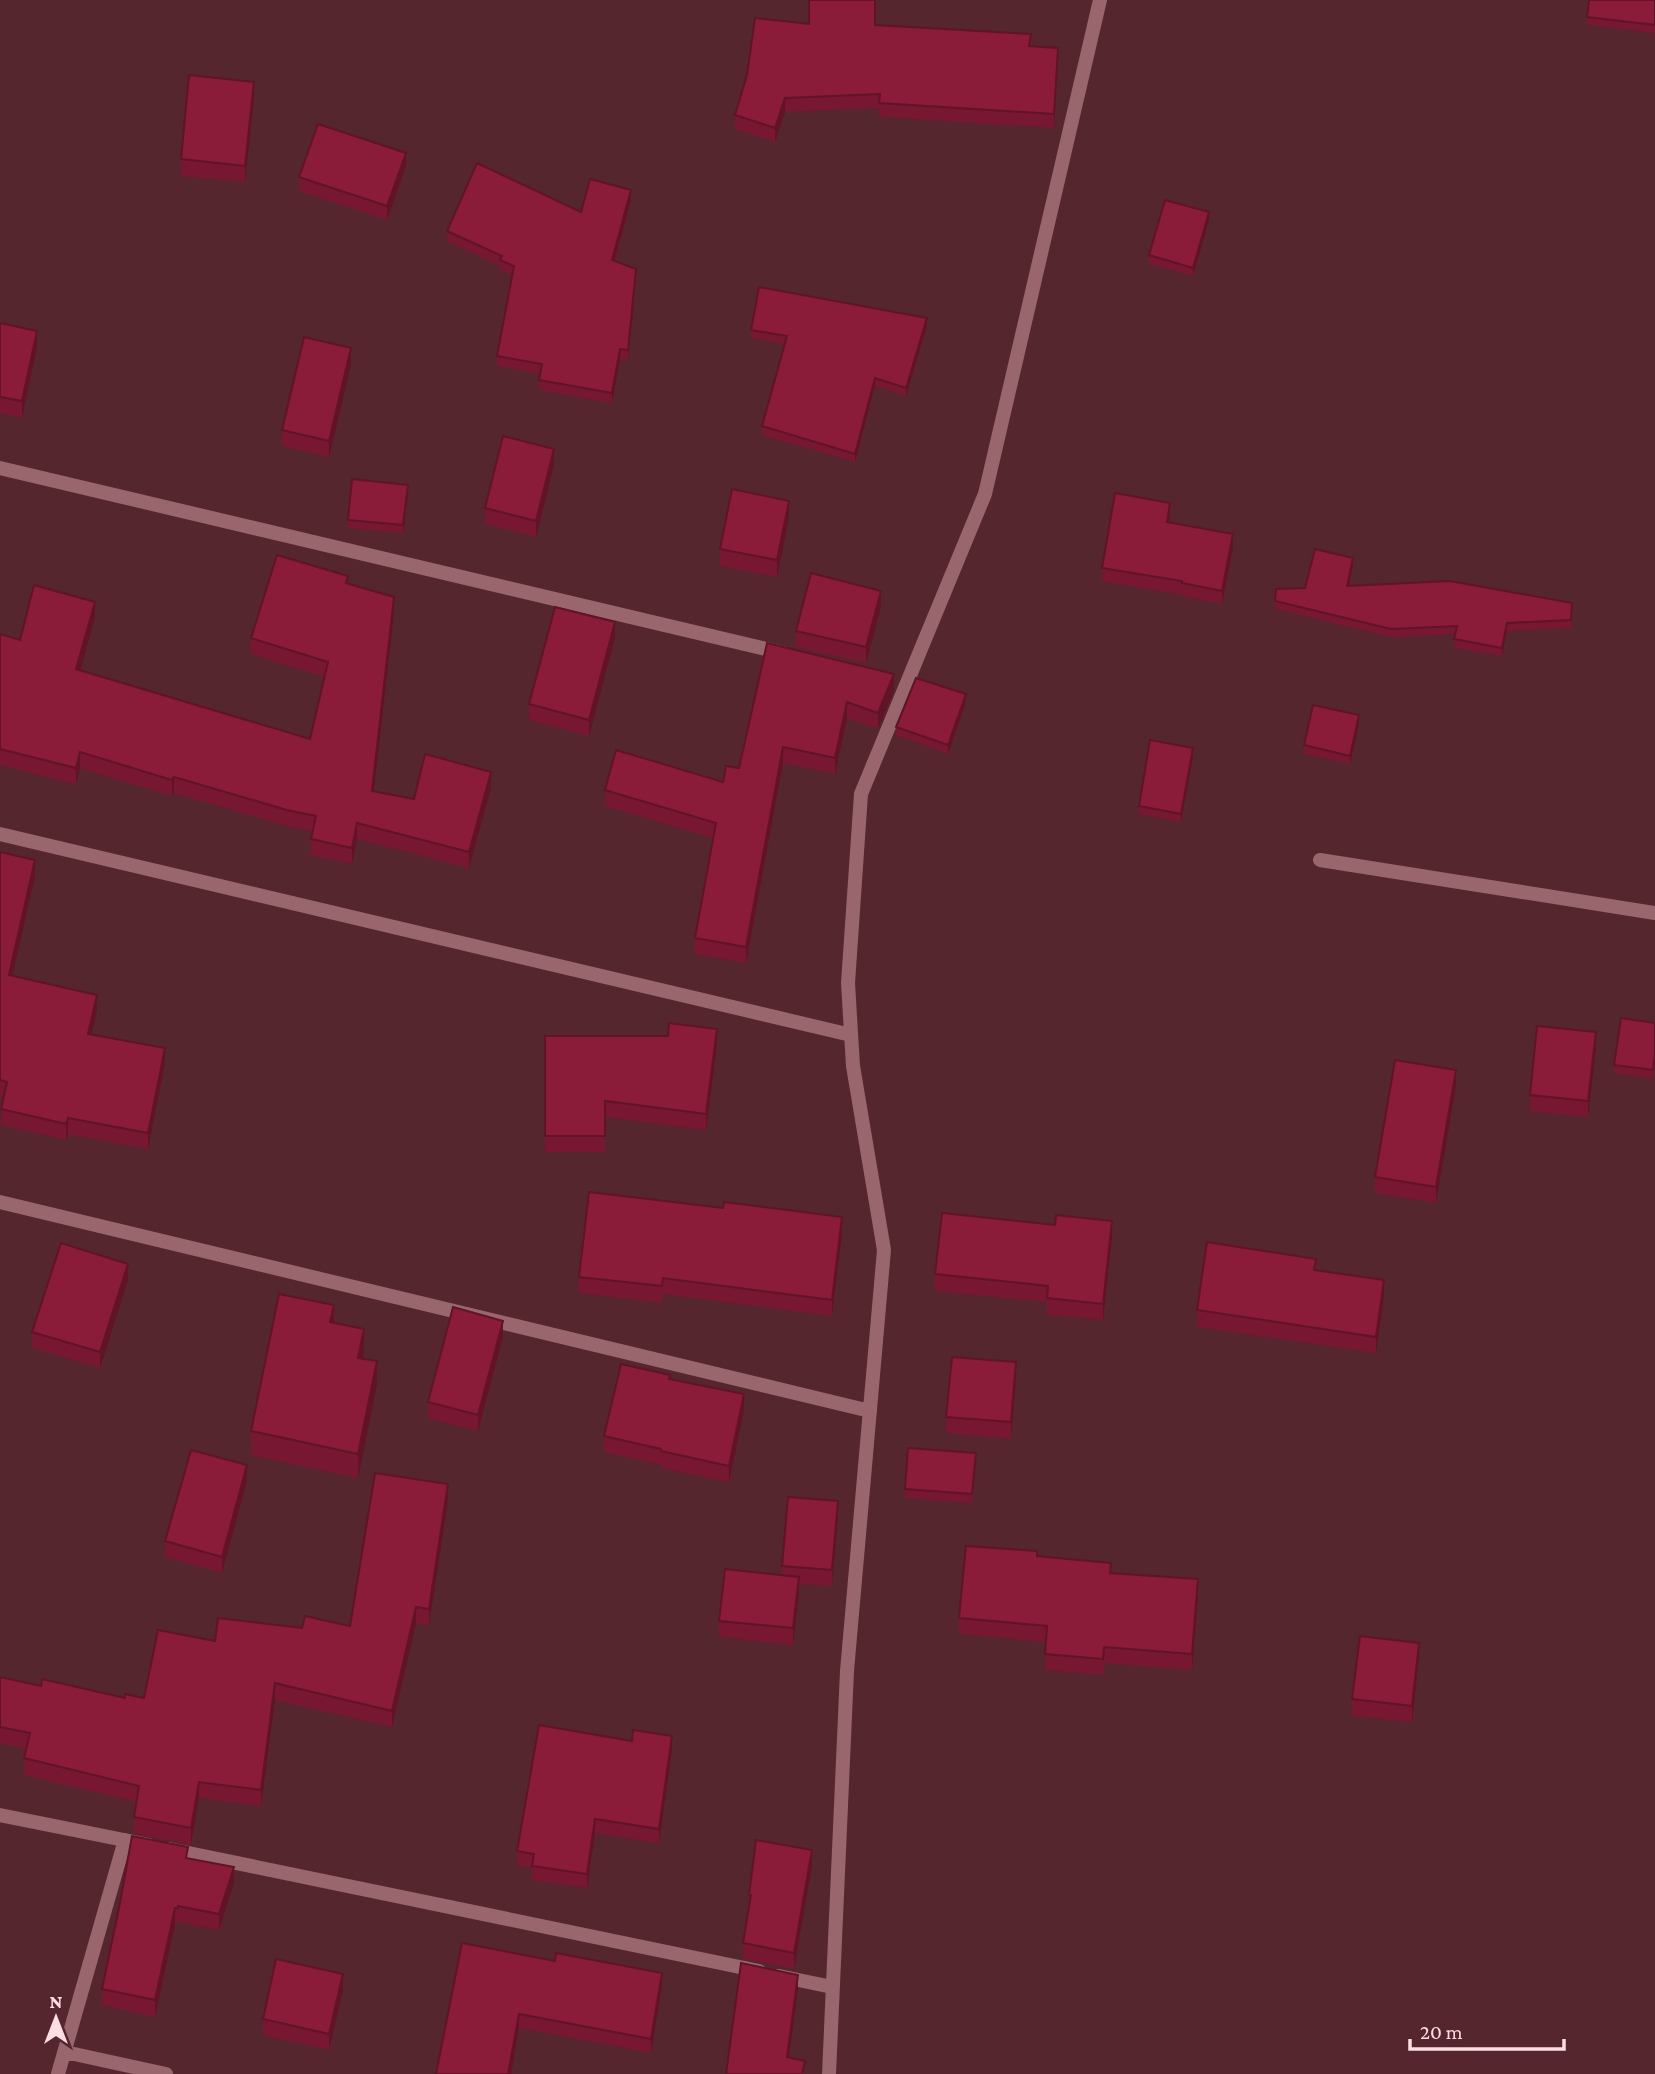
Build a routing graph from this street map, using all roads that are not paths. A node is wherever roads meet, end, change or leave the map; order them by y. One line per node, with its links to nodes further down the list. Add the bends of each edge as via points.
1 (1100, 0): 7 (street, via 985,494 900,681 861,794 848,983)
2 (0, 468): 3 (street)
3 (799, 657)
4 (0, 834): 7 (street)
5 (1320, 860): 6 (street)
6 (1655, 913)
7 (851, 1035): 9 (street, via 884,1250)
8 (0, 1202): 9 (street)
9 (870, 1411): 12 (street, via 847,1671)
10 (0, 1815): 11 (street)
11 (125, 1840): 12 (street); 13 (street)
12 (832, 1987): 16 (street)
13 (65, 2053): 14 (street); 15 (street)
14 (58, 2074)
15 (166, 2074)
16 (829, 2074)

